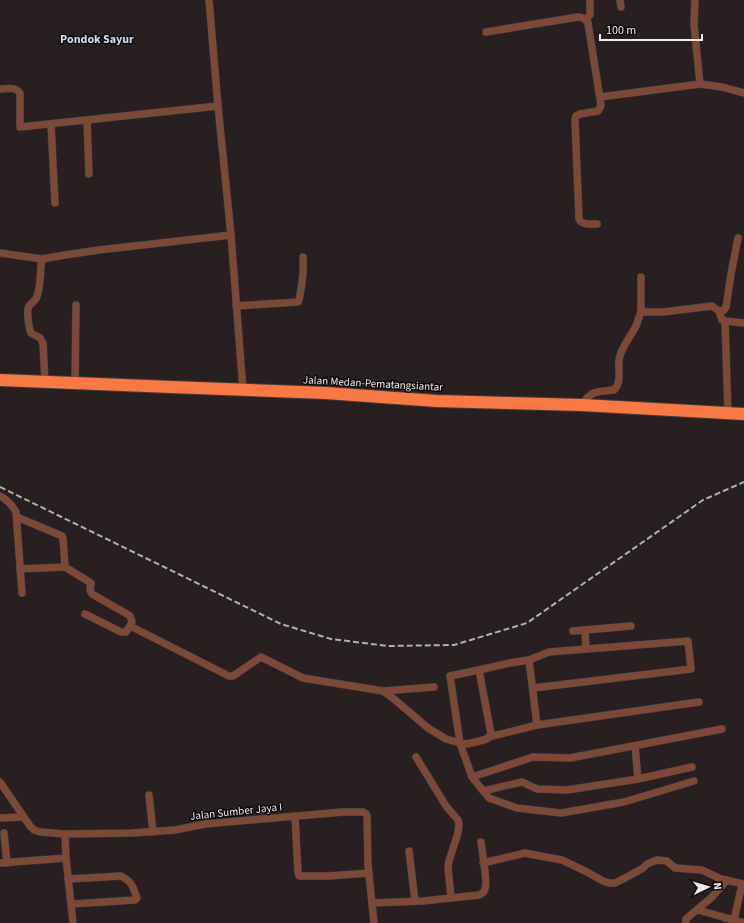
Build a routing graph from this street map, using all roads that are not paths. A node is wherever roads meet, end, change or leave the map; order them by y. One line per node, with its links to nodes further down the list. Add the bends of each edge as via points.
1 (209, 0): 10 (street)
2 (590, 0): 4 (street, via 590,12)
3 (695, 0): 6 (street, via 694,24)
4 (586, 19): 5 (street, via 578,17); 9 (street)
5 (486, 32)
6 (700, 84): 8 (street); 9 (street)
7 (0, 89): 12 (street, via 14,88 19,91 20,127)
8 (744, 93)
9 (600, 97): 15 (street, via 601,105 598,111 577,115 575,120 579,218 582,223)
10 (218, 106): 11 (street); 16 (street)
11 (87, 120): 12 (street); 13 (street)
12 (51, 124): 14 (street)
13 (89, 174)
14 (55, 204)
15 (597, 224)
16 (231, 235): 20 (street); 23 (street)
17 (738, 238): 24 (street, via 726,307)
18 (0, 253): 20 (street)
19 (303, 257): 23 (street, via 303,279 298,302)
20 (42, 259): 29 (street, via 37,298 29,306 28,311 31,333 43,343)
21 (641, 277): 25 (street)
22 (76, 305): 30 (street)
23 (236, 306): 31 (street)
24 (719, 311): 25 (street, via 712,306); 26 (street)
25 (641, 312): 32 (street, via 621,351 619,384 614,390 591,394)
26 (725, 321): 27 (street); 33 (street)
27 (744, 323)
28 (0, 380): 29 (highway, Jalan Medan-Pematangsiantar)
29 (45, 382): 30 (highway, Jalan Medan-Pematangsiantar)
30 (75, 384): 31 (highway, Jalan Medan-Pematangsiantar)
31 (243, 390): 32 (highway, Jalan Medan-Pematangsiantar, via 445,401)
32 (582, 405): 33 (highway, Jalan Medan-Pematangsiantar)
33 (728, 413): 34 (highway, Jalan Medan-Pematangsiantar)
34 (744, 414)
35 (0, 496): 36 (street, via 13,505)
36 (16, 517): 37 (street, via 62,536); 38 (street)
37 (65, 567): 38 (street); 41 (street, via 91,583 92,594 130,616)
38 (20, 569): 39 (street)
39 (22, 593)
40 (86, 614): 41 (street, via 122,632 126,632)
41 (130, 626): 50 (street, via 230,676 261,657 303,678)
42 (631, 626): 43 (street)
43 (586, 630): 44 (street); 45 (street)
44 (574, 631)
45 (586, 649): 46 (street, via 549,652); 49 (street, via 688,641 691,669)
46 (529, 660): 47 (street); 49 (street)
47 (479, 670): 54 (street); 55 (street, via 450,676)
48 (434, 687): 50 (street)
49 (532, 688): 52 (street)
50 (383, 691): 55 (street, via 428,728 446,739)
51 (699, 702): 52 (street)
52 (538, 725): 54 (street)
53 (722, 729): 56 (street)
54 (490, 737): 55 (street, via 468,744)
55 (460, 743): 59 (street)
56 (634, 746): 59 (street, via 570,758 533,757); 60 (street)
57 (416, 757): 80 (street, via 446,806 458,820 458,833 448,867)
58 (692, 767): 60 (street)
59 (472, 777): 63 (street)
60 (638, 779): 63 (street, via 567,790 537,789 522,782)
61 (694, 781): 63 (street, via 624,802 561,812 517,808 489,798)
62 (0, 782): 66 (street, Jalan Sumber Jaya I)
63 (483, 791)
64 (149, 795): 68 (street)
65 (295, 816): 68 (street, Jalan Sumber Jaya I, via 205,824); 76 (street, via 299,876); 76 (street, Jalan Sumber Jaya I, via 343,812 366,814)
66 (23, 817): 67 (street); 70 (street, Jalan Sumber Jaya I, via 34,830)
67 (0, 818)
68 (153, 832): 70 (street, Jalan Sumber Jaya I)
69 (4, 833): 74 (street)
70 (65, 834): 73 (street)
71 (481, 842): 75 (street)
72 (409, 851): 81 (street)
73 (66, 858): 74 (street); 77 (street)
74 (4, 863)
75 (483, 863): 78 (street, via 525,853 562,860 603,881 615,883 657,860 667,861 675,868 702,870); 80 (street, via 486,882 483,894)
76 (369, 873): 82 (street, Jalan Sumber Jaya I)
77 (68, 879): 83 (street); 83 (street, via 121,876 132,885 137,898)
78 (727, 880): 79 (street); 84 (street)
79 (743, 884): 85 (street)
80 (452, 898): 81 (street)
81 (415, 902): 82 (street)
82 (372, 903): 87 (street, Jalan Sumber Jaya I)
83 (71, 904): 86 (street)
84 (698, 910): 85 (street); 88 (street, via 686,919)
85 (734, 920): 89 (street)
86 (73, 923)
87 (374, 923)
88 (686, 923)
89 (744, 923)

